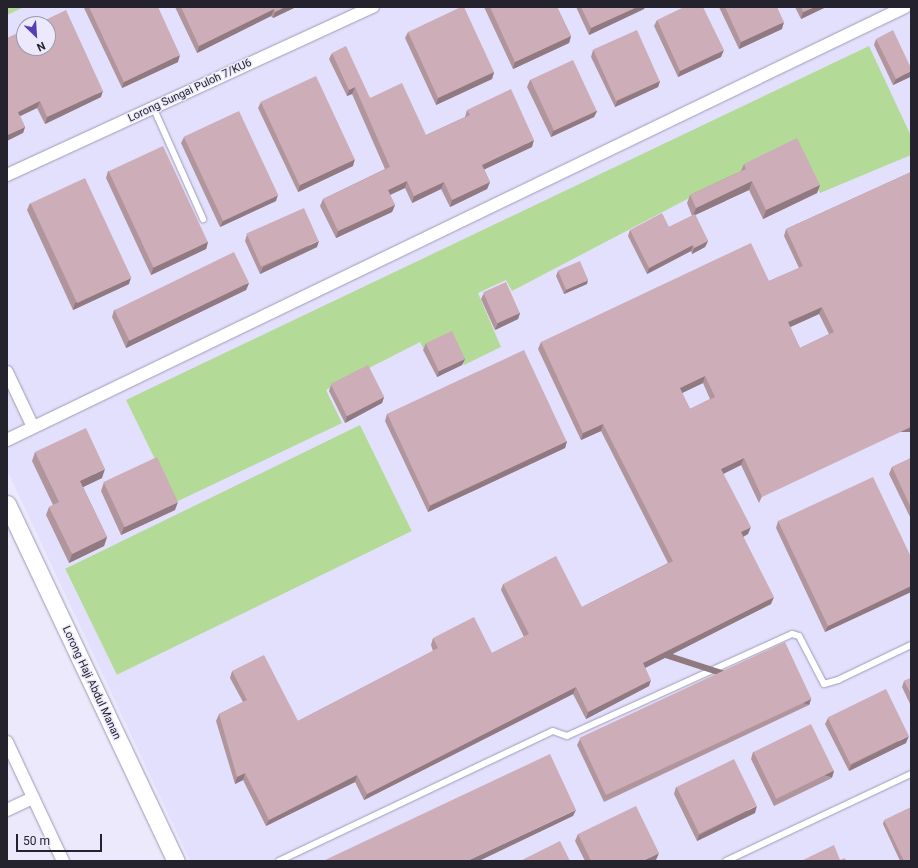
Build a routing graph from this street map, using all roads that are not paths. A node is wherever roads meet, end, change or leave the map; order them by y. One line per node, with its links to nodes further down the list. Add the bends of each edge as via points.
1 (373, 7): 3 (street, Lorong Sungai Puloh 7/KU6)
2 (905, 7): 7 (street)
3 (154, 107): 4 (street, Lorong Sungai Puloh 7/KU6); 5 (lane)
4 (7, 175)
5 (203, 219)
6 (7, 372): 7 (street)
7 (33, 427): 8 (street)
8 (7, 440)
9 (7, 504): 16 (street, Lorong Haji Abdul Manan)
10 (911, 645): 17 (lane, via 838,680 824,684 799,636 792,634 567,736 552,731)
11 (7, 742): 13 (street)
12 (911, 774): 18 (lane)
13 (33, 798): 14 (street); 15 (street)
14 (7, 810)
15 (63, 861)
16 (176, 861)
17 (279, 861)
18 (726, 861)

